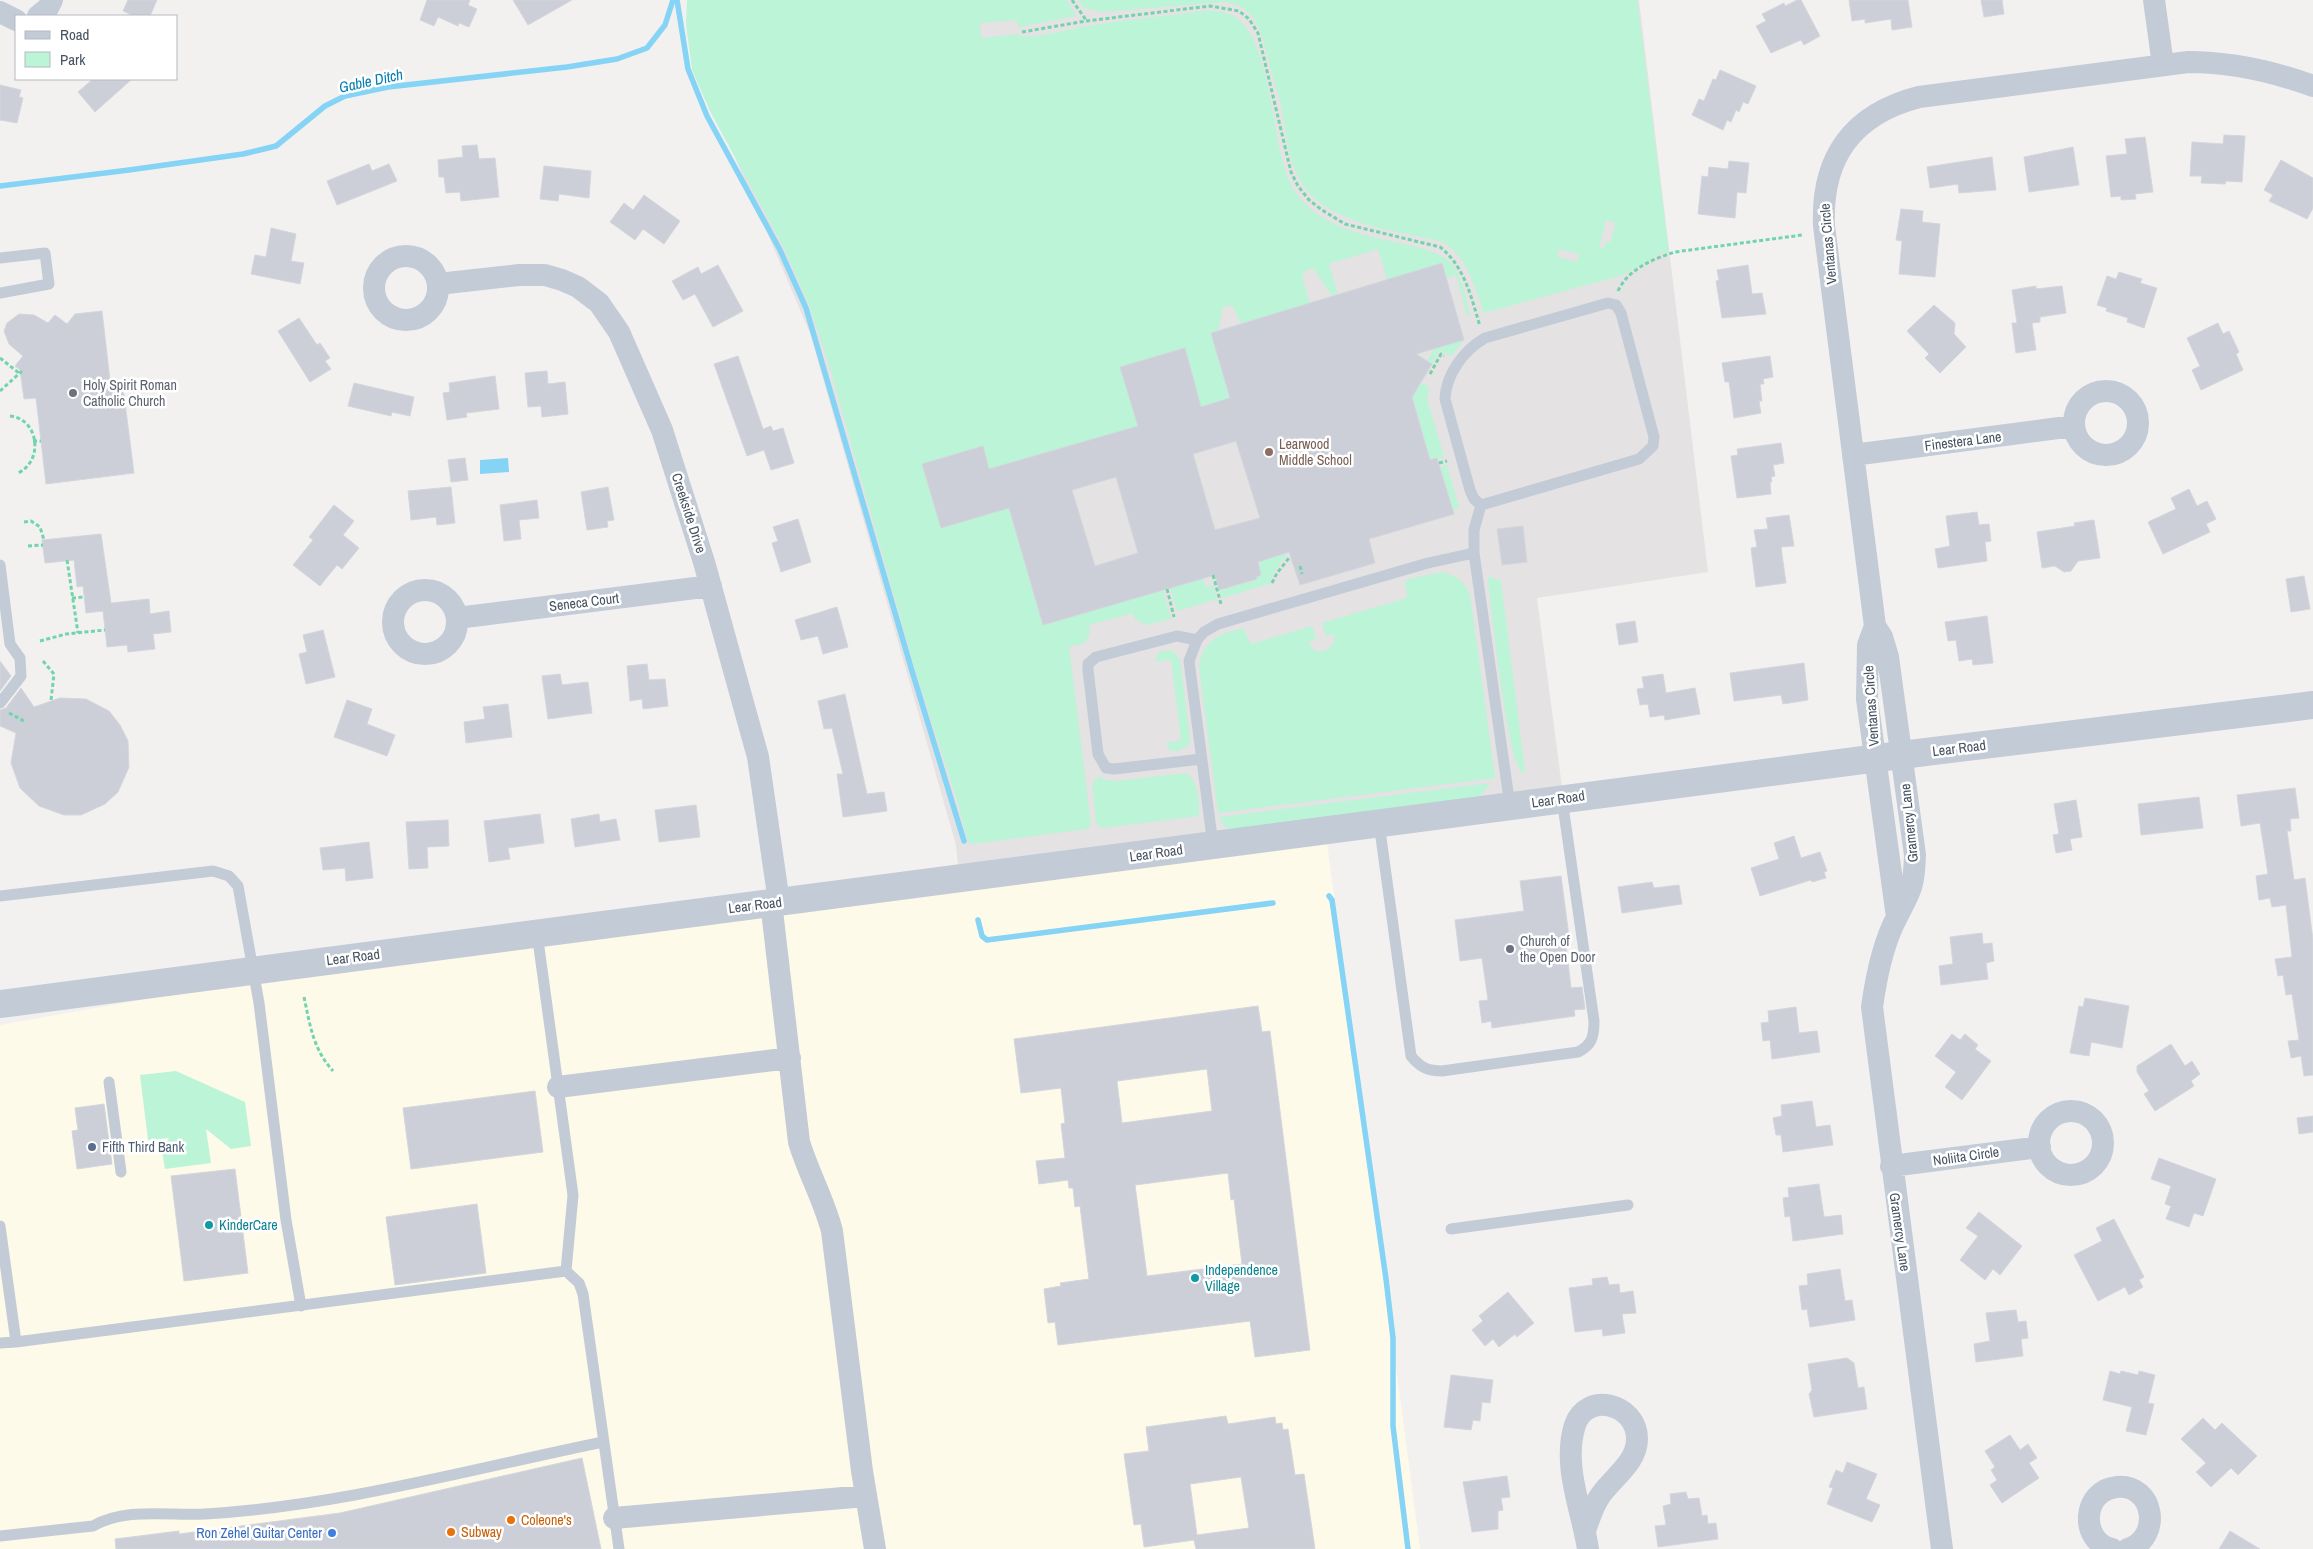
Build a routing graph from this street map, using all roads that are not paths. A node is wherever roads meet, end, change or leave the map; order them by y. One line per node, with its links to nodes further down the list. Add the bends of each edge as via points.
1 (52, 0): 4 (street)
2 (2154, 0): 6 (street)
3 (0, 12): 5 (street)
4 (39, 15)
5 (15, 20)
6 (2163, 65): 7 (street, Ventanas Circle, via 2188,62 2236,65 2269,71); 12 (street, Ventanas Circle, via 1919,97 1879,112 1849,137 1828,175 1823,208)
7 (2313, 86)
8 (0, 258): 10 (lane, via 45,252 50,284)
9 (438, 284): 16 (street, Creekside Drive, via 545,275 578,287 599,303 620,332 662,430)
10 (0, 293)
11 (2074, 426): 12 (street, Finestera Lane)
12 (1853, 455): 22 (street, Ventanas Circle, via 1875,626 1888,657)
13 (1481, 505): 13 (lane, via 1639,459 1653,446 1654,437 1621,313 1616,305 1608,303 1485,338 1462,357 1446,388 1445,399 1470,490); 14 (lane, via 1474,530)
14 (1474, 553): 18 (lane, via 1428,563 1218,624); 25 (lane)
15 (0, 565): 19 (lane)
16 (711, 586): 17 (street, Seneca Court); 29 (street, Creekside Drive, via 758,757)
17 (457, 618)
18 (1197, 640): 23 (lane, via 1189,661); 23 (lane, via 1177,636 1096,657 1088,664 1088,670 1098,754 1106,768)
19 (5, 644): 20 (lane, via 20,658 21,676)
20 (0, 702)
21 (2313, 705): 22 (street, Lear Road)
22 (1888, 756): 24 (street, Lear Road); 37 (street, Gramercy Lane, via 1915,855 1911,892 1896,917 1876,977 1872,1007)
23 (1202, 759): 27 (lane)
24 (1562, 799): 25 (street, Lear Road); 26 (lane, via 1594,1037 1588,1048 1578,1052 1452,1069 1430,1071 1419,1066 1411,1056)
25 (1510, 806): 26 (street, Lear Road)
26 (1379, 823): 27 (street, Lear Road)
27 (1213, 845): 29 (street, Lear Road)
28 (0, 896): 31 (lane, via 222,872 238,886)
29 (775, 902): 30 (street, Lear Road); 33 (street, Creekside Drive)
30 (537, 933): 31 (street, Lear Road); 35 (lane)
31 (251, 971): 32 (street, Lear Road); 43 (lane, via 259,1003 286,1220)
32 (0, 1004)
33 (790, 1058): 35 (street); 47 (street, Creekside Drive, via 799,1142 832,1231)
34 (109, 1082): 38 (lane)
35 (558, 1087): 42 (lane, via 573,1195)
36 (2040, 1147): 37 (street, Noliita Circle)
37 (1891, 1166): 54 (street, Gramercy Lane)
38 (121, 1172)
39 (1628, 1205): 41 (lane)
40 (0, 1227): 44 (lane)
41 (1451, 1229)
42 (566, 1270): 43 (lane); 46 (lane, via 579,1283 583,1294)
43 (301, 1306): 44 (lane)
44 (16, 1342): 45 (lane)
45 (0, 1344)
46 (603, 1442): 48 (lane); 49 (lane, via 326,1501 203,1514 107,1518 94,1526)
47 (866, 1496): 48 (street); 53 (street, Creekside Drive)
48 (614, 1518): 52 (lane)
49 (0, 1536)
50 (1587, 1540): 50 (street, via 1599,1497 1633,1456 1637,1440 1635,1426 1626,1412 1615,1406 1590,1408 1580,1414 1575,1424 1572,1460)
51 (2097, 1546): 55 (street, via 2088,1517 2095,1499 2111,1488 2130,1489 2145,1500 2151,1522 2140,1543)
52 (619, 1549)
53 (875, 1549)
54 (1942, 1549)
55 (2128, 1549)

